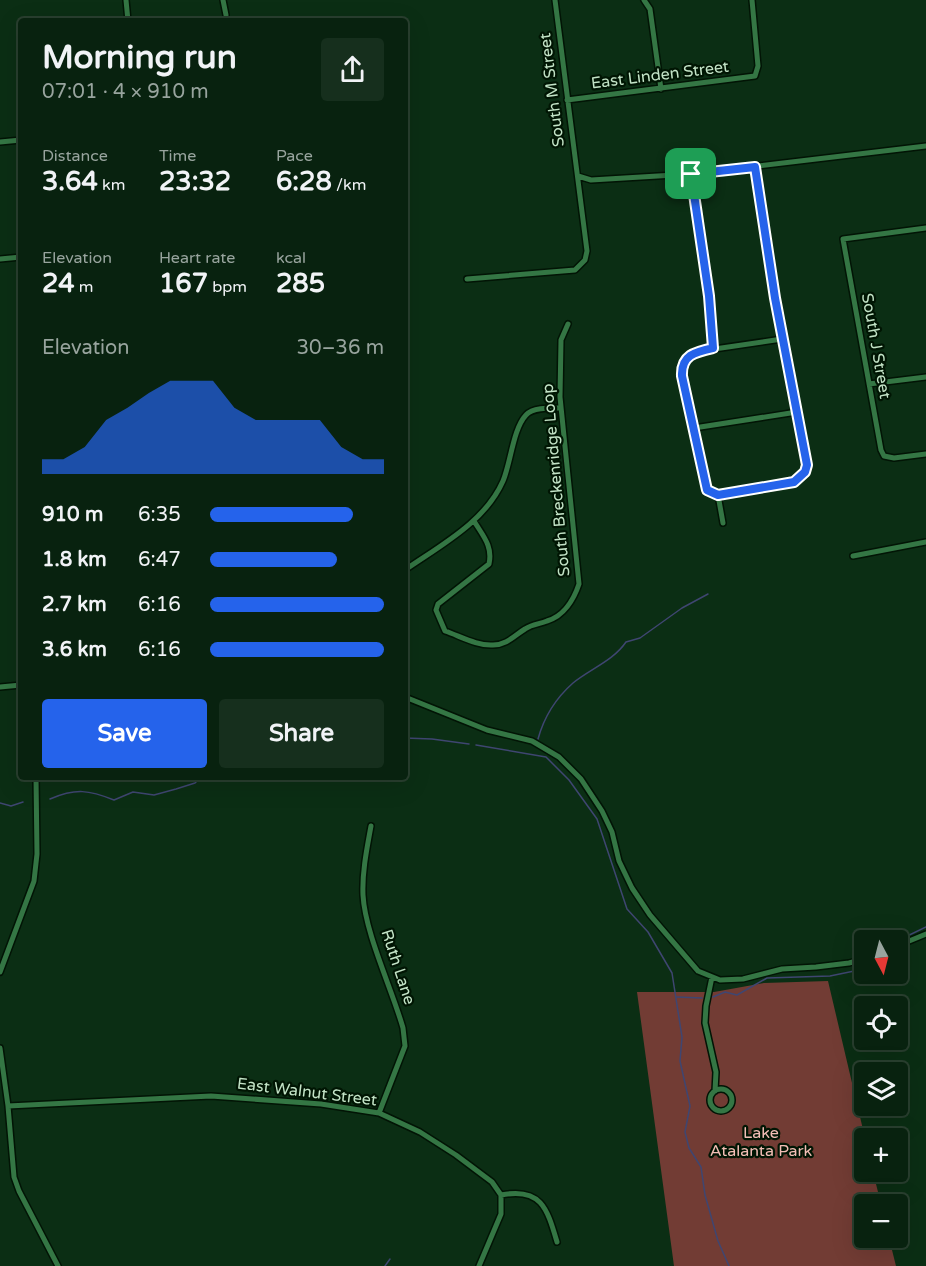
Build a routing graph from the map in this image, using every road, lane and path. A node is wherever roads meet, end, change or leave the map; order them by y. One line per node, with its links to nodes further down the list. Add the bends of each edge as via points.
1 (126, 0): 7 (street)
2 (223, 0): 6 (street)
3 (555, 0): 9 (street, South M Street)
4 (644, 0): 8 (street, via 650,9)
5 (752, 0): 8 (street, East Linden Street, via 758,66 755,76)
6 (226, 15)
7 (128, 18)
8 (661, 89): 9 (street, East Linden Street)
9 (567, 100): 15 (street, South M Street)
10 (18, 140): 11 (street)
11 (0, 142)
12 (926, 146): 13 (street)
13 (755, 167): 14 (street); 21 (street)
14 (691, 174): 15 (street, via 591,180); 22 (street)
15 (578, 176): 19 (street, South M Street, via 587,251 580,266 567,271)
16 (926, 228): 24 (street, South J Street, via 843,239)
17 (18, 257): 18 (street)
18 (0, 259)
19 (467, 279)
20 (568, 324): 25 (street, South Breckenridge Loop, via 561,340)
21 (782, 339): 22 (street); 26 (street)
22 (713, 348): 27 (street, via 694,352 683,364 682,376)
23 (926, 377): 24 (street)
24 (869, 384): 28 (street, South J Street, via 884,456)
25 (561, 408): 30 (street, via 526,414 499,490); 30 (street, South Breckenridge Loop, via 579,572 574,598 565,609 550,621 531,626 496,645 484,645 445,631 436,610 438,604 489,564 489,545)
26 (797, 412): 27 (street); 29 (street, via 805,472 794,482)
27 (694, 428): 29 (street, via 707,490)
28 (926, 454)
29 (718, 495): 31 (street)
30 (474, 521): 34 (street)
31 (723, 524)
32 (926, 543): 33 (street)
33 (853, 556)
34 (408, 568)
35 (18, 685): 36 (street)
36 (0, 687)
37 (408, 697): 44 (street, via 487,730 532,741 558,757 581,779 602,811 619,861 650,915 698,971)
38 (36, 780): 43 (street, via 34,881)
39 (371, 826): 48 (street, Ruth Lane, via 363,896 405,1046)
40 (926, 934): 41 (street)
41 (908, 941)
42 (854, 962): 44 (street, via 782,969 743,980)
43 (0, 972)
44 (712, 977): 46 (street, via 705,1023 716,1072)
45 (0, 1048): 47 (street)
46 (715, 1091): 46 (street, via 710,1100 712,1107 721,1112 728,1109 731,1096 726,1090)
47 (8, 1106): 48 (street, East Walnut Street, via 211,1096 312,1103); 51 (street, via 16,1184)
48 (379, 1113): 49 (street, East Walnut Street, via 456,1155 492,1182)
49 (501, 1195): 50 (street, via 516,1192 537,1198 547,1209); 52 (street, via 501,1215)
50 (557, 1242)
51 (58, 1266)
52 (479, 1266)

